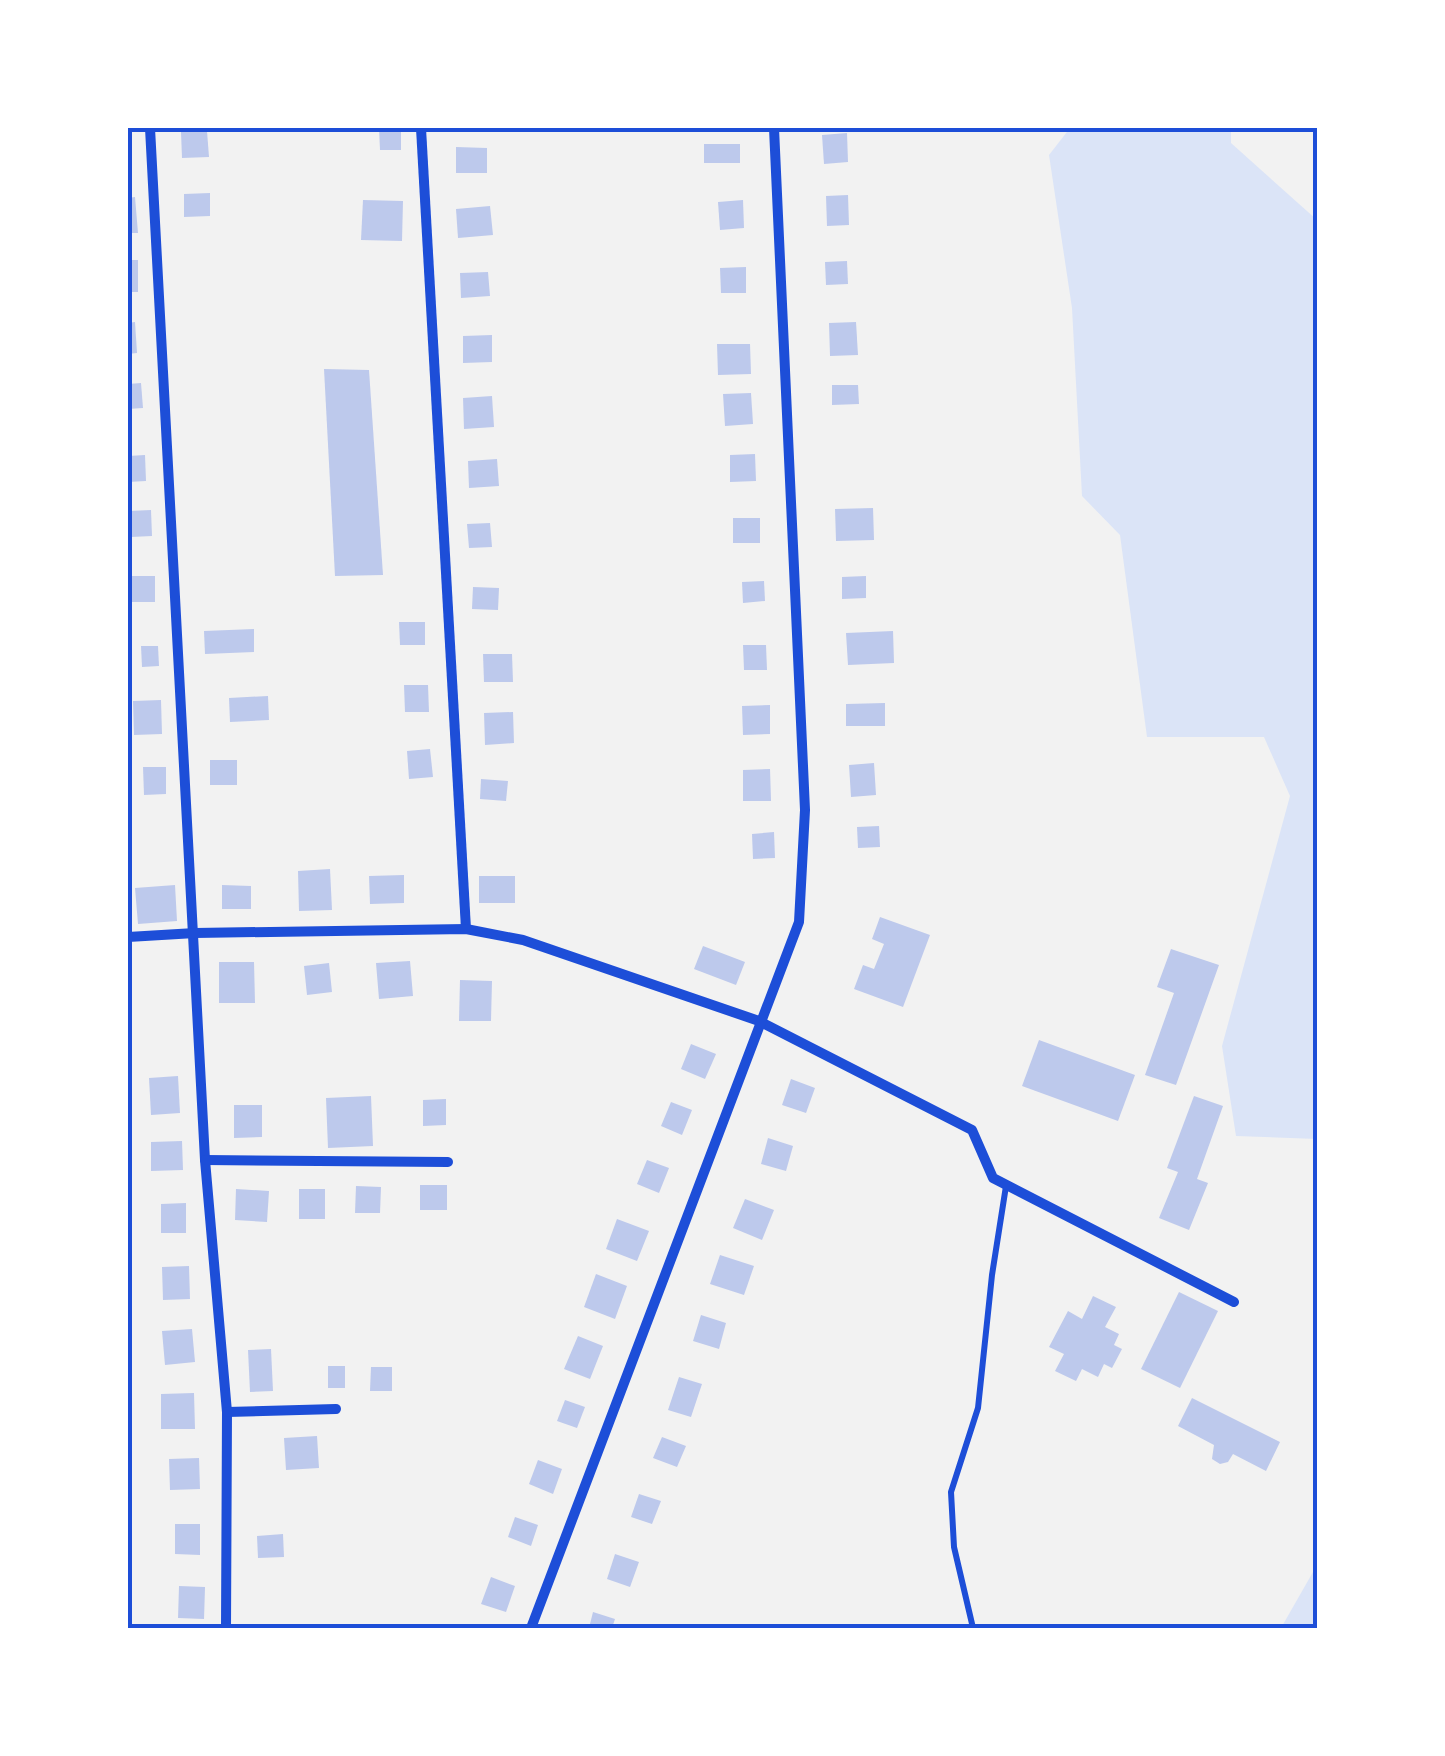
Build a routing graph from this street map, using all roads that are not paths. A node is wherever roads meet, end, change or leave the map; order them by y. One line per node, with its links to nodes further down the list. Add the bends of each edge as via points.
1 (150, 128): 5 (street)
2 (421, 128): 4 (street)
3 (774, 128): 7 (street, via 806,810 800,922)
4 (466, 928): 5 (street); 7 (street, via 523,940)
5 (195, 932): 6 (street); 8 (street)
6 (128, 937)
7 (760, 1021): 10 (street, via 972,1130 993,1178); 15 (street)
8 (204, 1160): 9 (street); 13 (street)
9 (448, 1162)
10 (1006, 1184): 11 (street); 16 (lane, via 978,1408 951,1492 954,1547)
11 (1234, 1302)
12 (336, 1408): 13 (street)
13 (227, 1412): 14 (street)
14 (226, 1628)
15 (530, 1628)
16 (973, 1628)

